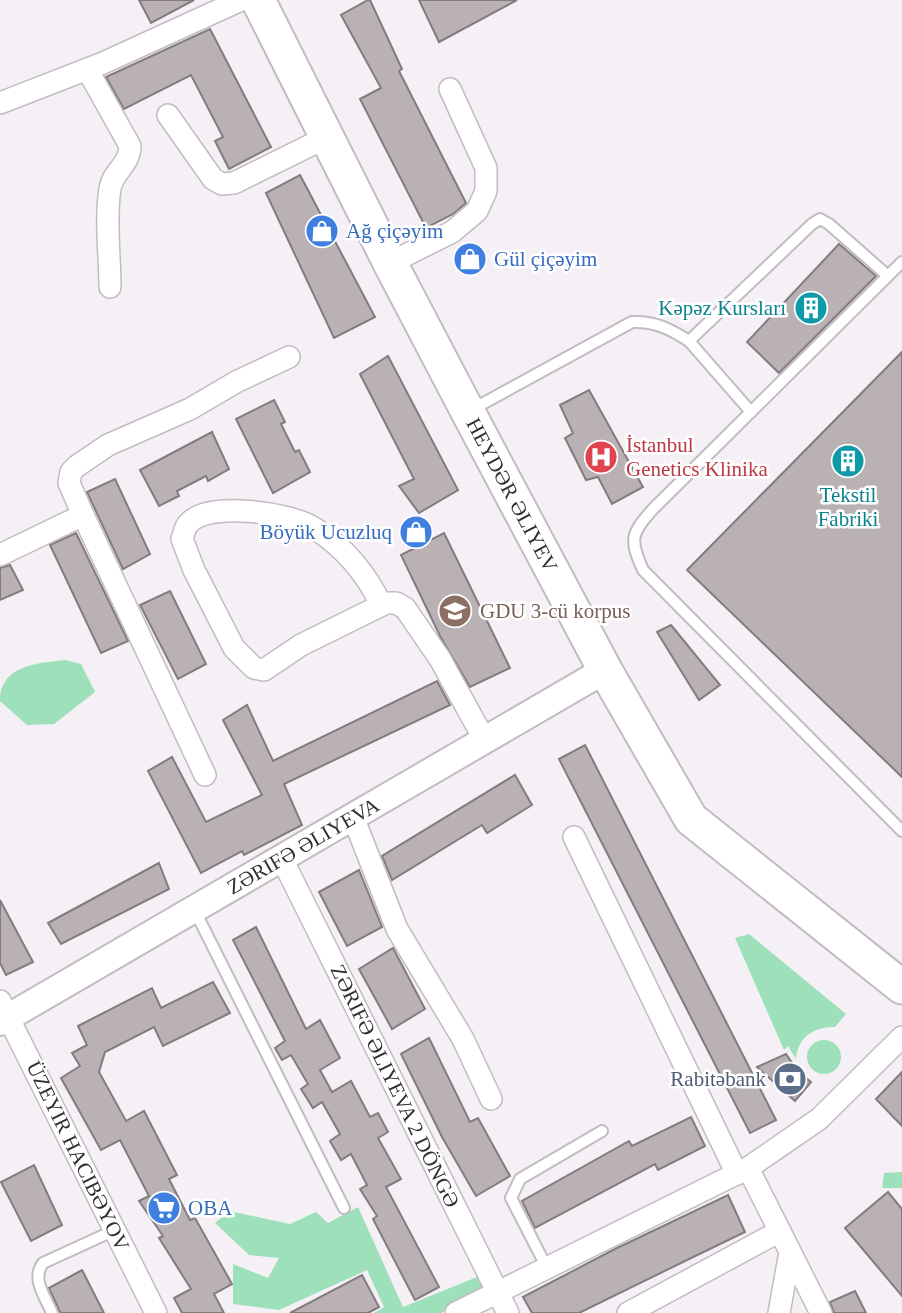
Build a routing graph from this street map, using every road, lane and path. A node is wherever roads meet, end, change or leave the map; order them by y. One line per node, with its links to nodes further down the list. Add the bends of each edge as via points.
1 (241, 0): 3 (street)
2 (258, 0): 7 (main road, HEYDƏR ƏLIYEV)
3 (87, 69): 5 (street); 11 (street, via 130,146 126,163 110,184)
4 (450, 89): 9 (street, via 486,168 486,191 477,211 452,232)
5 (0, 103)
6 (168, 115): 7 (street, via 213,179 222,184 234,183)
7 (327, 137): 9 (main road, HEYDƏR ƏLIYEV)
8 (902, 262): 10 (lane)
9 (390, 263): 14 (main road, HEYDƏR ƏLIYEV)
10 (888, 276): 12 (lane, via 820,219); 15 (lane)
11 (110, 287)
12 (689, 341): 14 (lane, via 664,326 632,321); 15 (lane)
13 (289, 356): 16 (street, via 190,409 107,445 77,466 69,483)
14 (468, 412): 19 (main road, HEYDƏR ƏLIYEV)
15 (751, 412): 23 (lane, via 638,526 632,547 643,570)
16 (83, 516): 17 (street); 21 (street)
17 (0, 555)
18 (380, 605): 18 (street, via 264,670 254,668 234,648 194,570 182,539 188,523 226,510 258,511 311,526 353,561); 20 (street, via 396,603 405,608 440,659)
19 (605, 670): 20 (street, ZƏRIFƏ ƏLIYEVA); 27 (main road, HEYDƏR ƏLIYEV, via 691,819)
20 (484, 739): 22 (street, ZƏRIFƏ ƏLIYEVA)
21 (205, 775)
22 (353, 817): 25 (street, ZƏRIFƏ ƏLIYEVA); 30 (street, via 397,929 463,1039)
23 (902, 831)
24 (574, 836): 32 (street)
25 (282, 859): 26 (street, ZƏRIFƏ ƏLIYEVA); 38 (street, ZƏRIFƏ ƏLIYEVA 2 DÖNGƏ)
26 (194, 909): 28 (street, ZƏRIFƏ ƏLIYEVA); 33 (lane)
27 (902, 988)
28 (3, 1013): 34 (street)
29 (902, 1037): 32 (street, via 819,1119)
30 (491, 1099)
31 (601, 1131): 37 (lane, via 520,1179 511,1198)
32 (743, 1171): 35 (street); 37 (street)
33 (344, 1208)
34 (115, 1230): 39 (lane, via 43,1263 38,1281); 40 (street)
35 (780, 1231): 36 (street); 43 (street)
36 (790, 1252): 44 (street); 45 (street)
37 (547, 1268): 38 (street)
38 (497, 1293): 41 (street); 42 (street, ZƏRIFƏ ƏLIYEVA 2 DÖNGƏ)
39 (52, 1313)
40 (156, 1313)
41 (456, 1313)
42 (508, 1313)
43 (628, 1313)
44 (779, 1313)
45 (821, 1313)

